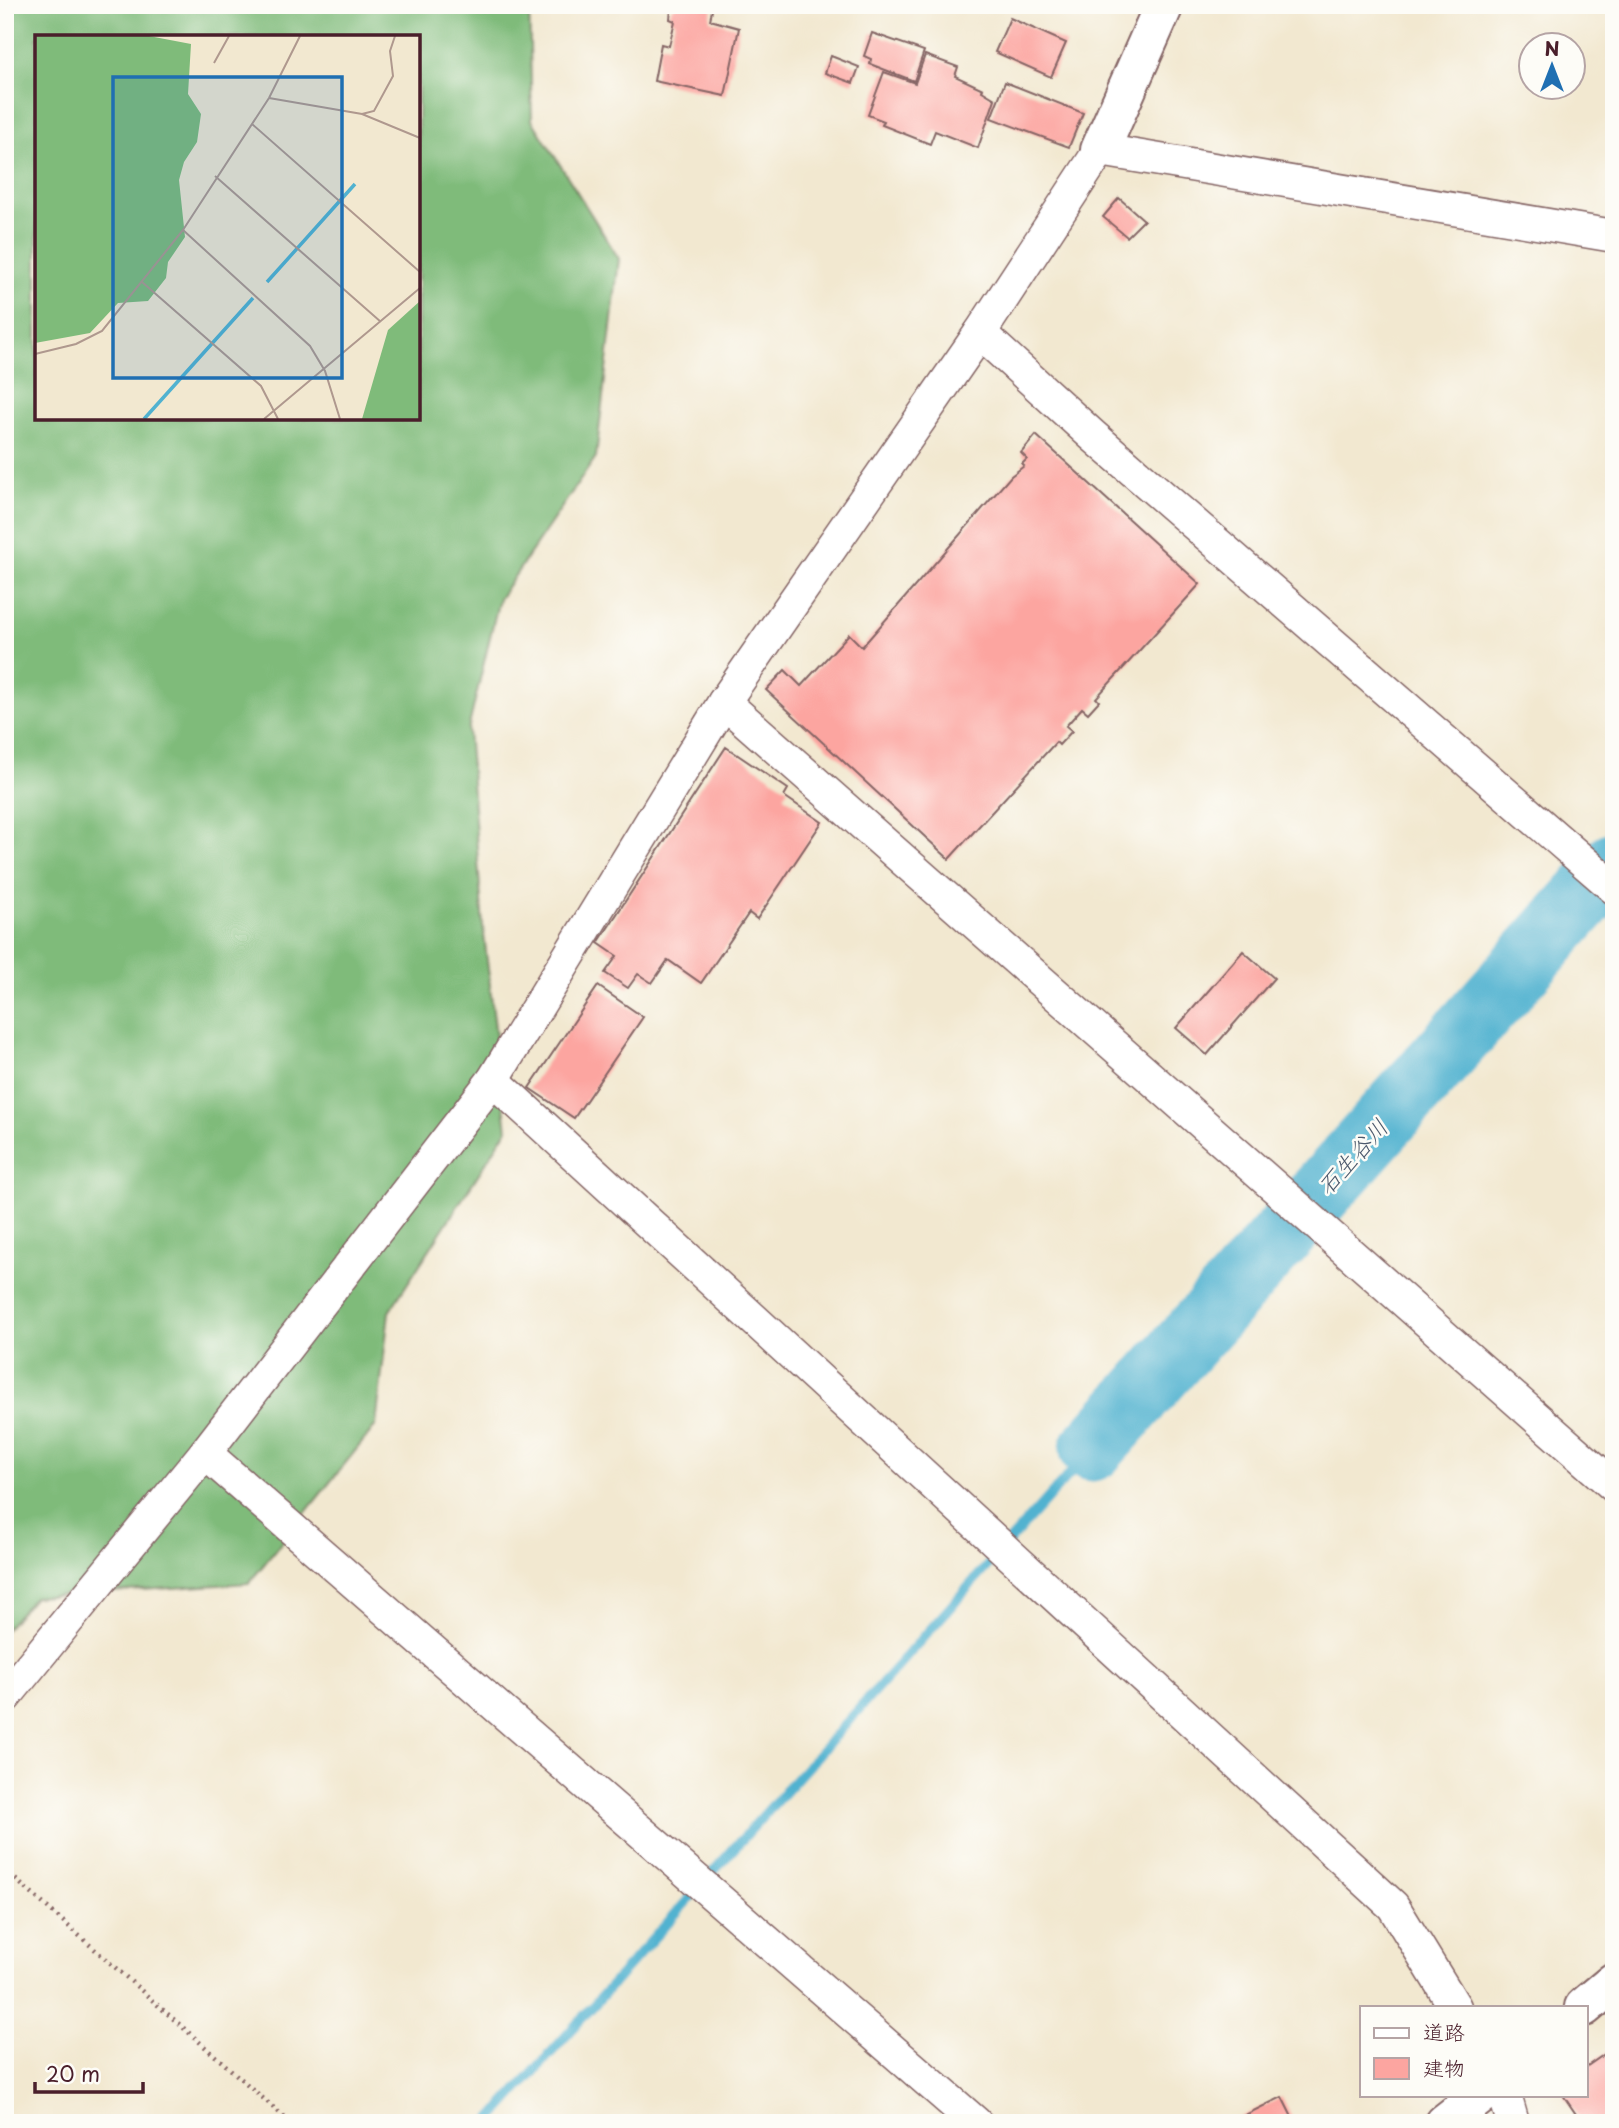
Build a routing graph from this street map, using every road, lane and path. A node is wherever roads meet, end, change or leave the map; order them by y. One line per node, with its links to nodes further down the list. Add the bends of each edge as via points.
1 (1164, 5): 2 (street)
2 (1100, 150): 3 (street); 4 (street)
3 (1614, 236)
4 (980, 333): 5 (street); 6 (street)
5 (724, 702): 7 (street); 9 (street)
6 (1614, 888)
7 (493, 1080): 8 (street); 13 (street, via 1393,1906)
8 (205, 1453): 10 (street); 18 (street)
9 (1614, 1486)
10 (5, 1697)
11 (5, 1870): 17 (path)
12 (1614, 1982): 14 (street)
13 (1454, 2006)
14 (1585, 2006)
15 (1480, 2096): 19 (street)
16 (1505, 2096): 20 (street)
17 (292, 2123)
18 (976, 2123)
19 (1445, 2123)
20 (1513, 2123)

